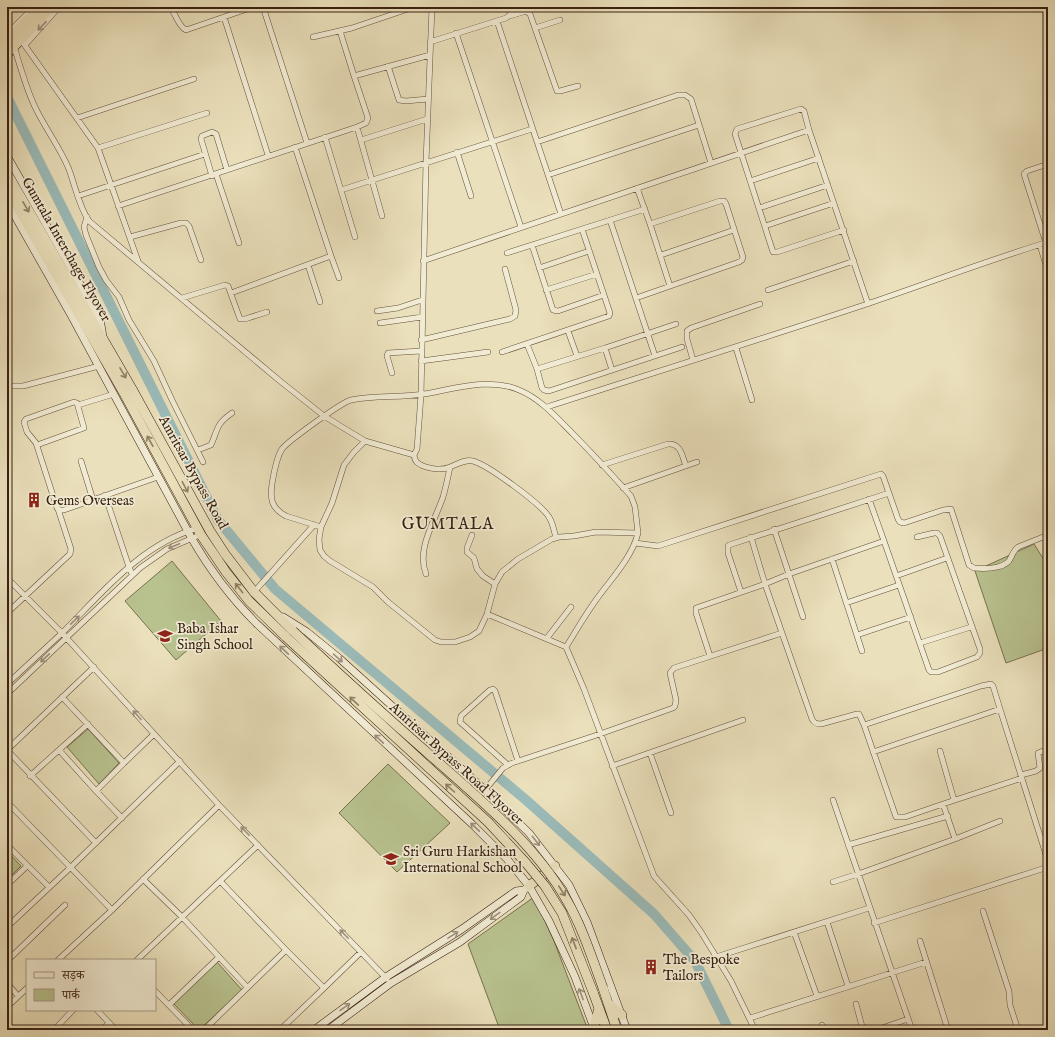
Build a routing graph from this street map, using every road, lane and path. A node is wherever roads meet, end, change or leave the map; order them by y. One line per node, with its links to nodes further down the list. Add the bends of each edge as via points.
1 (34, 7): 19 (street)
2 (41, 7): 19 (highway)
3 (52, 7): 19 (highway)
4 (59, 7): 19 (street, one-way to 19)
5 (170, 7): 12 (street, via 182,28 186,30)
6 (253, 7): 12 (street)
7 (263, 7): 39 (street)
8 (414, 7): 16 (street)
9 (432, 7): 20 (street)
10 (509, 7): 11 (street)
11 (510, 16): 14 (street); 15 (street, via 528,11)
12 (224, 17): 45 (street)
13 (560, 20): 15 (street)
14 (497, 21): 17 (street); 33 (street)
15 (535, 28): 26 (street, via 556,90)
16 (340, 31): 18 (street); 24 (street)
17 (456, 33): 20 (street); 37 (street)
18 (313, 37)
19 (13, 38): 21 (highway); 29 (street); 62 (street, via 34,106 62,154)
20 (430, 42): 22 (street)
21 (7, 54)
22 (430, 55): 23 (street); 27 (street)
23 (388, 66): 24 (street); 27 (street, via 399,100)
24 (354, 76): 32 (street, via 368,118 366,123)
25 (194, 79): 29 (street)
26 (578, 86)
27 (428, 99): 30 (street)
28 (207, 113): 41 (street)
29 (77, 118): 41 (street)
30 (427, 119): 36 (street); 48 (street)
31 (699, 125): 38 (street, via 691,99 681,94); 49 (street); 54 (street)
32 (357, 127): 35 (street); 36 (street)
33 (532, 129): 37 (street); 38 (street)
34 (809, 130): 43 (street); 43 (street, via 804,111 801,109 737,130 735,134); 47 (street)
35 (325, 137): 39 (street); 61 (street)
36 (361, 140): 55 (street)
37 (493, 141): 42 (street); 75 (street)
38 (537, 142): 54 (street)
39 (307, 143): 40 (street)
40 (295, 146): 45 (street); 88 (street)
41 (98, 148): 57 (street)
42 (457, 152): 48 (street); 63 (street)
43 (741, 153): 49 (street); 56 (street)
44 (205, 154): 51 (street, via 201,137 215,133); 53 (street); 57 (street)
45 (268, 155): 51 (street)
46 (7, 156): 117 (street, via 100,319)
47 (819, 158): 56 (street); 58 (street)
48 (426, 162): 55 (street); 90 (street)
49 (710, 163): 59 (street)
50 (1048, 164): 81 (street, via 1024,174)
51 (227, 170): 53 (street)
52 (7, 173): 117 (highway, Gumtala Interchage Flyover, one-way to 117)
53 (214, 175): 66 (street); 82 (street)
54 (548, 175): 69 (street)
55 (372, 180): 61 (street); 70 (street)
56 (750, 181): 67 (street)
57 (111, 185): 62 (street); 66 (street)
58 (828, 185): 65 (street); 67 (street)
59 (637, 188): 68 (street); 69 (street)
60 (7, 189): 123 (highway, Gumtala Interchage Flyover, via 88,332)
61 (341, 190): 79 (street)
62 (78, 196): 71 (street)
63 (471, 196)
64 (7, 202): 123 (street)
65 (834, 203): 74 (street); 78 (street)
66 (118, 206): 80 (street)
67 (759, 208): 74 (street)
68 (645, 209): 72 (street); 73 (street)
69 (561, 214): 75 (street)
70 (382, 216)
71 (87, 217): 92 (street, via 93,225); 145 (street, via 84,224 86,235 99,267 119,297 129,320 154,361)
72 (610, 220): 76 (street); 105 (street)
73 (650, 224): 77 (street, via 722,201 726,204); 87 (street)
74 (765, 226): 78 (street, via 775,252)
75 (521, 227): 90 (street)
76 (582, 229): 83 (street); 85 (street)
77 (734, 230): 87 (street); 99 (street, via 742,261)
78 (844, 230): 91 (street)
79 (355, 237)
80 (130, 238): 89 (street, via 186,223); 92 (street)
81 (1047, 242): 84 (street)
82 (239, 243)
83 (532, 245): 86 (street); 94 (street)
84 (1040, 245): 96 (street); 109 (street, via 955,272)
85 (589, 251): 94 (street); 97 (street)
86 (507, 253)
87 (661, 255): 99 (street)
88 (331, 256): 93 (street); 98 (street)
89 (201, 260)
90 (423, 261): 106 (street)
91 (854, 261): 101 (street); 109 (street)
92 (139, 262): 104 (street)
93 (308, 265): 102 (street); 107 (street)
94 (539, 268): 100 (street)
95 (505, 269): 118 (street, via 516,310 515,316)
96 (1048, 272)
97 (597, 274): 100 (street); 103 (street)
98 (339, 278)
99 (670, 286): 105 (street)
100 (546, 290): 103 (street, via 552,308 556,311)
101 (768, 290)
102 (231, 293): 104 (street, via 228,286 223,285); 111 (street, via 240,319)
103 (604, 295): 115 (street, via 609,316)
104 (182, 298): 142 (street)
105 (636, 298): 116 (street)
106 (422, 300): 110 (street, via 398,308); 112 (street)
107 (320, 302)
108 (760, 304): 129 (street, via 687,331)
109 (868, 304): 122 (street)
110 (377, 311)
111 (267, 312)
112 (422, 317): 113 (street); 118 (street)
113 (380, 323)
114 (676, 324): 116 (street)
115 (568, 331): 119 (street); 127 (street)
116 (648, 333): 121 (street); 128 (street)
117 (103, 339): 162 (highway, Amritsar Bypass Road, one-way to 162)
118 (421, 340): 124 (street)
119 (527, 344): 126 (street); 132 (street)
120 (682, 347): 128 (street)
121 (605, 348): 127 (street); 133 (street)
122 (736, 348): 129 (street); 138 (street)
123 (95, 351): 131 (street); 165 (highway, Amritsar Bypass Road, one-way to 123, via 128,401)
124 (421, 351): 130 (street); 134 (street, via 388,353)
125 (488, 352): 130 (street)
126 (502, 352)
127 (577, 356): 132 (street)
128 (655, 356): 133 (street)
129 (693, 360): 140 (street)
130 (421, 361): 137 (street)
131 (99, 366): 135 (street, via 23,386); 136 (street)
132 (537, 369): 133 (street, via 542,388 547,391)
133 (612, 370)
134 (392, 373)
135 (7, 386)
136 (114, 394): 139 (street); 153 (street)
137 (421, 395): 140 (street, via 492,384 519,390); 142 (street, via 349,400); 146 (street, via 417,449)
138 (752, 400)
139 (78, 406): 144 (street, via 84,428); 144 (street, via 74,402 25,420 27,432)
140 (547, 408): 150 (street)
141 (232, 413): 145 (street, via 218,426 211,445)
142 (324, 416): 143 (street); 160 (street, via 282,449 270,496 281,514)
143 (365, 442): 146 (street); 161 (street, via 344,465)
144 (37, 445): 159 (street)
145 (198, 450): 148 (street)
146 (414, 455): 152 (street, via 418,464 429,468)
147 (81, 461): 158 (street)
148 (203, 462)
149 (697, 462): 151 (street)
150 (602, 465): 151 (street, via 675,444); 154 (street)
151 (686, 466): 154 (street)
152 (450, 467): 172 (street, via 470,461 490,469 539,505 551,520); 179 (street, via 446,489 422,558)
153 (158, 477): 156 (street); 164 (street)
154 (623, 488): 166 (street, via 633,499)
155 (886, 494): 157 (street)
156 (105, 495): 158 (street); 177 (street)
157 (869, 499): 163 (street); 173 (street)
158 (93, 500): 159 (street, via 64,510)
159 (58, 509): 188 (street, via 71,548 70,554)
160 (314, 525): 161 (street); 186 (street)
161 (321, 527): 193 (street, via 319,544 324,556 373,587 435,640 455,642 470,637 479,631)
162 (209, 528): 165 (street); 186 (highway, Amritsar Bypass Road)
163 (774, 529): 169 (street); 180 (street)
164 (188, 531): 165 (street); 171 (street); 177 (street, via 158,545)
165 (199, 532): 171 (street); 196 (highway, Amritsar Bypass Road, one-way to 165, via 237,586)
166 (638, 533): 172 (street, via 596,532); 174 (street)
167 (472, 535): 183 (street, via 468,552 474,558 479,572)
168 (1048, 535): 174 (street, via 1018,547 1010,560 1002,566 974,568 969,565 951,509 900,522 881,474 664,544 654,546)
169 (750, 537): 184 (street); 187 (street, via 728,546)
170 (917, 537): 175 (street, via 937,533)
171 (192, 538): 178 (street, one-way to 178, via 167,549); 256 (street, one-way to 171, via 491,842 242,609 212,572)
172 (556, 538): 183 (street, via 509,565)
173 (884, 541): 176 (street); 181 (street)
174 (635, 543): 204 (street)
175 (947, 558): 181 (street); 197 (street)
176 (832, 559): 180 (street); 189 (street)
177 (129, 567): 178 (street); 198 (street, one-way to 177)
178 (132, 574): 201 (street)
179 (426, 574)
180 (789, 574): 184 (street); 194 (street)
181 (896, 576): 185 (street)
182 (7, 578): 188 (street)
183 (495, 584): 193 (street)
184 (765, 584): 187 (street); 199 (street)
185 (899, 585): 189 (street); 195 (street)
186 (254, 592): 191 (highway, Amritsar Bypass Road)
187 (741, 592): 206 (street, via 696,608)
188 (24, 596): 192 (street); 198 (street)
189 (846, 603): 200 (street)
190 (571, 607): 202 (street)
191 (272, 611): 229 (street, one-way to 229, via 307,632 339,658); 285 (highway, Amritsar Bypass Road Flyover, one-way to 285, bridge, via 338,674 480,798 532,852 566,899 585,940)
192 (7, 613)
193 (487, 614): 202 (street)
194 (803, 617)
195 (911, 617): 200 (street); 203 (street)
196 (265, 618): 289 (highway, Amritsar Bypass Road Flyover, one-way to 196, bridge, via 562,914 545,886 526,863 488,822)
197 (971, 627): 203 (street); 203 (street, via 980,649 979,656 938,672 929,670)
198 (62, 633): 201 (street); 208 (street)
199 (782, 633): 206 (street); 214 (street, via 814,722 821,724 857,714)
200 (857, 635): 205 (street)
201 (66, 638): 207 (street); 209 (street, one-way to 209)
202 (547, 638): 204 (street)
203 (920, 643)
204 (566, 647): 216 (street)
205 (862, 651)
206 (710, 656): 216 (street, via 677,666 671,671 676,704 674,708)
207 (94, 667): 210 (street); 215 (street, one-way to 207)
208 (7, 684)
209 (7, 694)
210 (62, 697): 213 (street); 227 (street, via 7,750)
211 (1000, 709): 214 (street, via 992,686 987,684); 221 (street); 228 (street)
212 (743, 720): 220 (street)
213 (88, 724): 218 (street); 224 (street)
214 (864, 725): 221 (street)
215 (154, 734): 222 (street); 224 (street)
216 (600, 734): 223 (street); 226 (street)
217 (1048, 749): 228 (street, via 1038,753 1039,769)
218 (59, 750): 227 (street); 230 (street)
219 (940, 751): 232 (street)
220 (650, 752): 226 (street); 236 (street)
221 (873, 752): 234 (street, via 896,817 905,817)
222 (180, 761): 235 (street); 238 (street)
223 (518, 761): 225 (street); 225 (street, via 495,691 490,690 462,716 460,722)
224 (124, 763): 230 (street)
225 (505, 766): 229 (street)
226 (612, 766): 269 (street, via 654,876 689,915)
227 (30, 776): 241 (street)
228 (1021, 776): 232 (street); 245 (street)
229 (485, 790): 247 (street, one-way to 247, via 529,832)
230 (96, 791): 238 (street)
231 (833, 800): 242 (street)
232 (954, 800): 234 (street)
233 (7, 802): 248 (street)
234 (943, 804): 237 (street)
235 (219, 805): 244 (street, one-way to 235); 251 (street)
236 (671, 813)
237 (948, 816): 240 (street); 242 (street)
238 (122, 818): 241 (street)
239 (1000, 821): 240 (street)
240 (955, 839): 250 (street)
241 (96, 843): 248 (street)
242 (848, 844): 250 (street)
243 (7, 845): 246 (street)
244 (258, 845): 252 (street); 268 (street, one-way to 244)
245 (1048, 861)
246 (27, 866): 254 (street); 255 (street)
247 (555, 866): 256 (highway); 292 (street, via 569,885 587,922)
248 (71, 867): 255 (street); 259 (street)
249 (1048, 867): 263 (street)
250 (858, 874): 253 (street); 258 (street)
251 (143, 879): 259 (street); 261 (street)
252 (220, 881): 261 (street); 267 (street)
253 (833, 882)
254 (7, 885)
255 (49, 887): 264 (street)
256 (526, 888): 276 (street, via 521,897 460,942); 296 (street, one-way to 256, via 549,921)
257 (65, 904): 273 (street)
258 (869, 908): 262 (street); 263 (street)
259 (112, 910): 271 (street)
260 (983, 911): 313 (street, via 1009,991 1010,1005)
261 (182, 917): 270 (street); 272 (street)
262 (827, 922): 265 (street); 278 (street)
263 (874, 923): 275 (street)
264 (7, 927)
265 (794, 932): 269 (street); 284 (street)
266 (920, 941): 274 (street)
267 (286, 950): 279 (street); 280 (street)
268 (361, 952): 276 (street); 280 (street)
269 (716, 956): 293 (street)
270 (219, 957): 279 (street); 287 (street)
271 (59, 959)
272 (138, 959)
273 (7, 961)
274 (926, 962): 275 (street); 312 (street)
275 (892, 973): 278 (street); 294 (street)
276 (388, 980): 303 (street, one-way to 276); 304 (street)
277 (7, 983): 283 (street)
278 (848, 986): 284 (street)
279 (247, 987): 301 (street)
280 (324, 988): 302 (street)
281 (26, 989): 283 (street)
282 (156, 992): 287 (street)
283 (18, 996): 288 (street)
284 (817, 996): 293 (street)
285 (608, 1003): 292 (highway); 306 (highway)
286 (856, 1004): 309 (street)
287 (169, 1005): 300 (street)
288 (7, 1007)
289 (599, 1008): 296 (highway); 305 (highway)
290 (72, 1011): 297 (street)
291 (98, 1011): 295 (street)
292 (622, 1015): 307 (street)
293 (750, 1018): 308 (street)
294 (908, 1019): 310 (street); 311 (street)
295 (109, 1023): 298 (street); 299 (street)
296 (595, 1029)
297 (54, 1030)
298 (102, 1030)
299 (116, 1030)
300 (193, 1030)
301 (204, 1030)
302 (280, 1030)
303 (314, 1030)
304 (328, 1030)
305 (607, 1030)
306 (618, 1030)
307 (627, 1030)
308 (756, 1030)
309 (863, 1030)
310 (876, 1030)
311 (912, 1030)
312 (948, 1030)
313 (1018, 1030)

